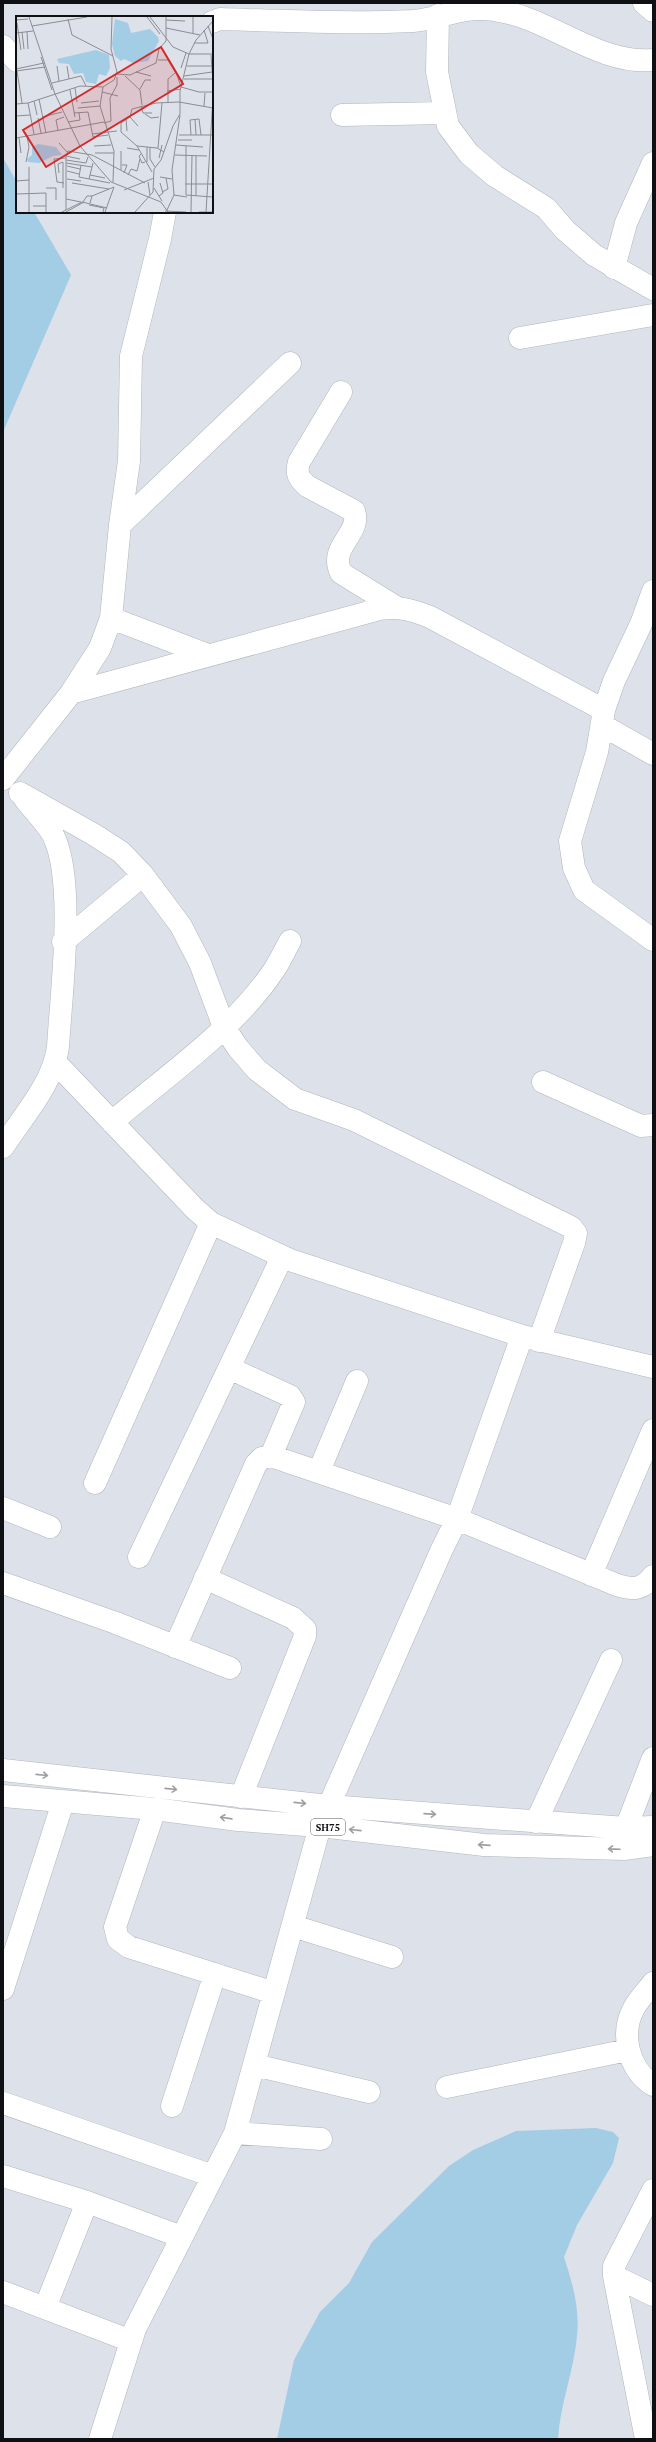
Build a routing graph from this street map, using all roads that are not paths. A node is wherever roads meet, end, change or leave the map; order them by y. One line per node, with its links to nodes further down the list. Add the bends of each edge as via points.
1 (644, 3): 2 (street)
2 (653, 11)
3 (438, 15): 4 (street, via 416,21 220,19); 7 (street, via 460,10 493,10 527,17 604,52 637,62); 8 (street, via 437,72)
4 (213, 22)
5 (3, 46): 6 (street)
6 (16, 60)
7 (653, 60)
8 (445, 113): 9 (street); 12 (street, via 448,126 468,154 495,176 546,208 565,230)
9 (342, 115)
10 (653, 163): 12 (street, via 626,224)
11 (165, 213): 18 (street, via 131,356 129,461)
12 (614, 268): 13 (street)
13 (653, 289)
14 (653, 314): 15 (street)
15 (520, 338)
16 (290, 363): 18 (street)
17 (341, 392): 20 (street, via 299,462 296,472 307,486 354,511 354,524 338,554 336,564 341,573)
18 (120, 525): 21 (street)
19 (653, 591): 24 (street, via 642,624 614,681)
20 (396, 607): 22 (street, via 380,609); 24 (street, via 414,610 430,617)
21 (111, 618): 22 (street); 23 (street, via 100,648)
22 (208, 656): 23 (street)
23 (71, 693): 26 (street)
24 (603, 717): 25 (street); 28 (street, via 597,752 570,841 574,868 584,890)
25 (653, 754)
26 (9, 784): 27 (street, via 121,852); 30 (street, via 53,835 62,867 65,897)
27 (143, 875): 30 (street); 31 (street, via 181,926 200,963)
28 (653, 940)
29 (290, 941): 31 (street, via 274,970)
30 (63, 942): 32 (street)
31 (224, 1028): 34 (street); 39 (street, via 257,1070 295,1099 354,1120 571,1226 576,1233 574,1243)
32 (56, 1063): 34 (street); 36 (street)
33 (543, 1082): 35 (street, via 641,1126)
34 (112, 1122): 37 (street)
35 (653, 1125)
36 (3, 1147)
37 (211, 1223): 38 (street); 46 (street)
38 (282, 1257): 39 (street); 41 (street)
39 (531, 1338): 40 (street); 48 (street)
40 (653, 1367)
41 (229, 1368): 44 (street, via 290,1396 294,1402); 50 (street)
42 (357, 1381): 45 (street)
43 (653, 1430): 51 (street)
44 (270, 1456): 45 (street); 53 (street, via 262,1458 256,1464)
45 (319, 1471): 48 (street)
46 (95, 1483)
47 (3, 1508): 49 (street)
48 (457, 1519): 51 (street); 63 (street)
49 (50, 1527)
50 (139, 1557)
51 (591, 1575): 52 (street, via 629,1589 640,1588)
52 (653, 1576)
53 (205, 1578): 55 (street); 61 (street, via 293,1618 305,1629 305,1636)
54 (3, 1583): 55 (street)
55 (175, 1647): 57 (street)
56 (611, 1660): 65 (street)
57 (230, 1668)
58 (653, 1758): 68 (street)
59 (3, 1770): 61 (street, SH75, one-way to 61)
60 (3, 1796): 62 (street, SH75)
61 (241, 1797): 63 (street, SH75, one-way to 63)
62 (63, 1802): 64 (street, SH75); 74 (street)
63 (329, 1806): 65 (street, SH75, one-way to 65); 66 (street)
64 (155, 1809): 66 (street, SH75, one-way to 64, via 238,1820); 72 (street, via 115,1927 118,1939 129,1947)
65 (536, 1822): 68 (street, SH75)
66 (320, 1826): 69 (street, SH75, one-way to 66, via 624,1849 484,1845); 70 (street)
67 (653, 1827): 68 (street, SH75)
68 (626, 1828)
69 (653, 1845)
70 (293, 1926): 71 (street); 75 (street)
71 (392, 1957)
72 (214, 1974): 75 (street); 82 (street)
73 (653, 1983): 76 (street, via 634,2008 626,2028)
74 (3, 1989)
75 (274, 1993): 77 (street)
76 (628, 2050): 78 (street, via 635,2066); 79 (street)
77 (254, 2065): 80 (street); 83 (street)
78 (653, 2086)
79 (447, 2087)
80 (369, 2092)
81 (3, 2103): 86 (street)
82 (172, 2106)
83 (235, 2133): 84 (street); 86 (street)
84 (321, 2139)
85 (3, 2176): 88 (street)
86 (213, 2176): 89 (street)
87 (653, 2190): 90 (street, via 614,2266)
88 (87, 2202): 89 (street); 93 (street)
89 (182, 2237): 94 (street)
90 (614, 2276): 92 (street); 96 (street)
91 (3, 2292): 93 (street)
92 (653, 2295)
93 (45, 2308): 94 (street)
94 (131, 2341): 95 (street)
95 (102, 2438)
96 (646, 2439)

